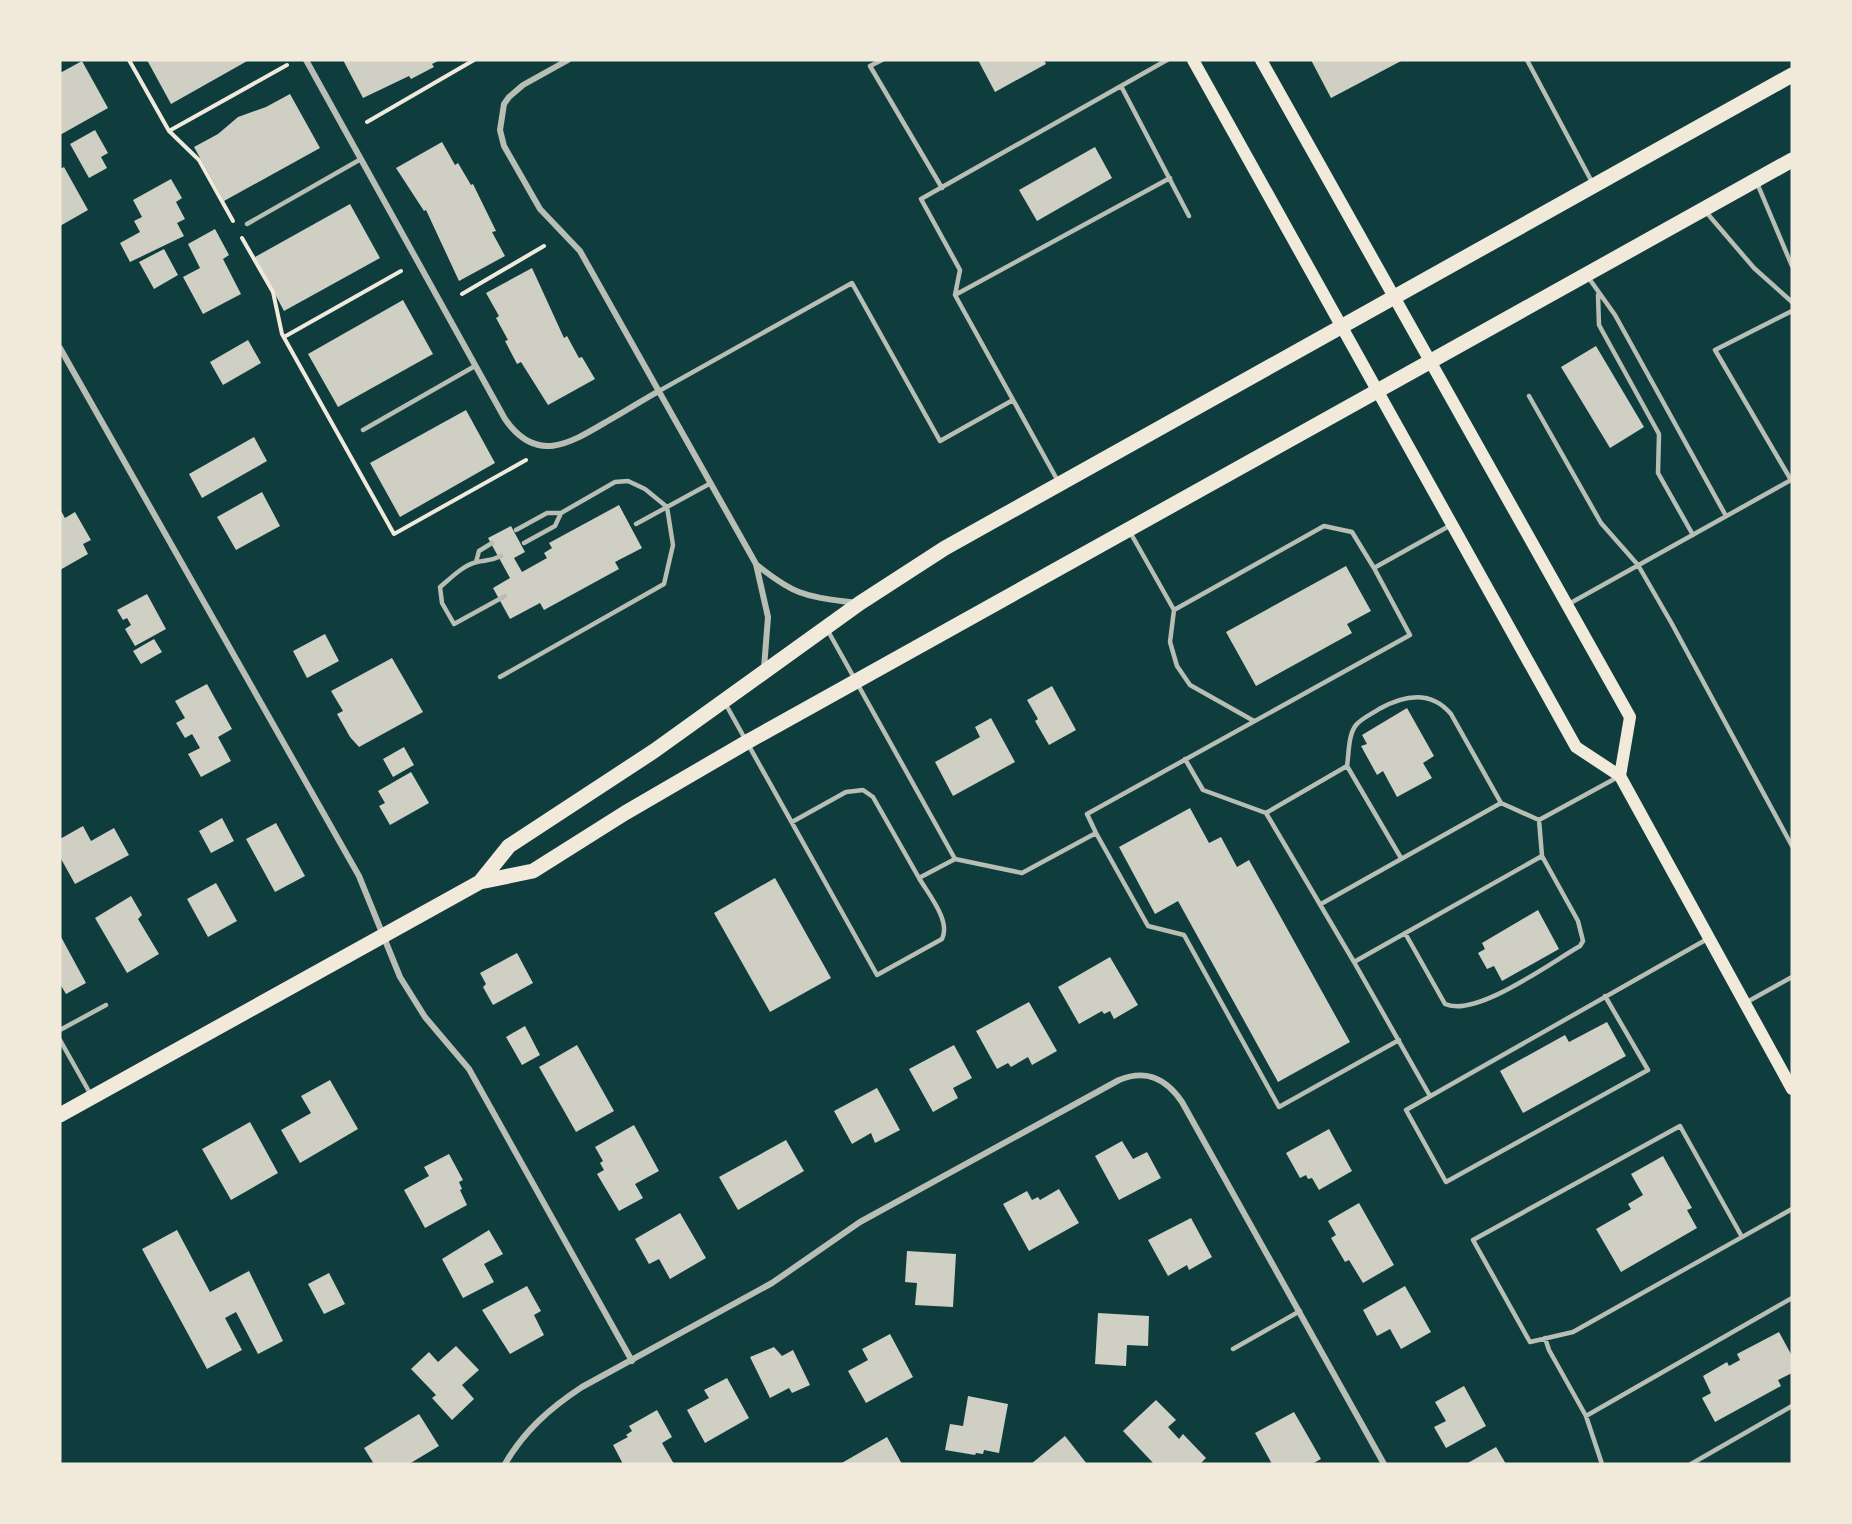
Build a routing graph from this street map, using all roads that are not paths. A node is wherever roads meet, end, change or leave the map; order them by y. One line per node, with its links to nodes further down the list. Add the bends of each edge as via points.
1 (306, 60): 10 (street)
2 (568, 60): 31 (street, via 516,90 504,104 500,130 504,146 540,209 580,251)
3 (882, 60): 15 (lane, via 870,66)
4 (1167, 60): 9 (lane)
5 (1193, 60): 26 (main road)
6 (1261, 60): 23 (main road)
7 (1527, 60): 14 (lane)
8 (1792, 75): 14 (main road)
9 (1121, 86): 12 (lane); 15 (lane)
10 (361, 159): 18 (lane); 29 (street)
11 (1792, 160): 13 (main road)
12 (1170, 178): 17 (lane); 22 (lane)
13 (1756, 181): 16 (main road); 19 (lane)
14 (1594, 185): 23 (main road)
15 (942, 188): 22 (lane, via 921,199 960,270)
16 (1704, 210): 20 (main road); 24 (lane, via 1754,268)
17 (1189, 216)
18 (247, 224)
19 (1792, 266)
20 (1586, 274): 21 (lane); 28 (main road)
21 (1598, 294): 40 (lane, via 1615,315); 45 (lane, via 1599,325 1659,434 1658,473)
22 (954, 295): 33 (lane)
23 (1393, 296): 26 (main road); 28 (main road)
24 (1792, 302)
25 (1792, 311): 35 (lane, via 1715,350)
26 (1341, 326): 30 (main road); 37 (main road)
27 (60, 348): 80 (street, via 353,866)
28 (1429, 361): 30 (main road); 55 (main road)
29 (475, 366): 31 (street, via 510,426 542,446 574,441); 34 (lane)
30 (1378, 390): 42 (main road); 44 (main road)
31 (659, 391): 33 (lane, via 852,284 940,441); 36 (street)
32 (1529, 396): 51 (lane, via 1601,523)
33 (1013, 400): 37 (lane)
34 (363, 430)
35 (1791, 480): 40 (lane)
36 (711, 483): 38 (lane); 50 (street)
37 (1059, 483): 54 (main road, via 945,548)
38 (667, 507): 39 (lane, via 628,481 615,483); 41 (lane); 59 (lane, via 673,545 664,584)
39 (561, 513): 43 (lane, via 547,513); 47 (lane, via 555,526)
40 (1726, 516): 45 (lane)
41 (636, 524)
42 (1452, 525): 52 (lane); 66 (main road, via 1576,747)
43 (516, 530)
44 (1129, 530): 56 (lane); 60 (main road)
45 (1693, 535): 51 (lane)
46 (492, 543): 49 (lane, via 479,550)
47 (524, 543)
48 (501, 556): 49 (lane, via 489,563)
49 (476, 562): 53 (lane, via 440,587 442,603 454,624)
50 (756, 564): 54 (street, via 782,585 804,596); 58 (street, via 768,617)
51 (1638, 565): 55 (lane); 72 (lane)
52 (1374, 567): 56 (lane, via 1352,532 1324,526); 62 (lane, via 1410,635)
53 (505, 596)
54 (860, 603): 57 (main road)
55 (1567, 605): 66 (main road, via 1630,717)
56 (1174, 610): 62 (lane, via 1170,642 1177,666 1190,685)
57 (826, 627): 58 (main road); 60 (lane)
58 (764, 672): 61 (main road)
59 (500, 676)
60 (856, 681): 63 (main road); 75 (lane)
61 (724, 700): 63 (lane); 77 (main road, via 509,846)
62 (1254, 721): 64 (lane)
63 (747, 742): 70 (lane); 77 (main road, via 533,871)
64 (1185, 759): 68 (lane, via 1203,790); 71 (lane, via 1087,814)
65 (1347, 766): 67 (lane, via 1352,732 1360,721 1397,700 1426,697 1451,714); 68 (lane); 74 (lane)
66 (1620, 776): 69 (lane); 81 (main road)
67 (1501, 803): 69 (lane); 74 (lane)
68 (1266, 813): 78 (lane)
69 (1539, 820): 73 (lane)
70 (792, 822): 76 (lane, via 846,792 863,790 873,797); 76 (lane, via 877,975 942,939 944,924)
71 (1096, 833): 75 (lane, via 1022,873); 89 (lane, via 1148,926 1184,935 1279,1107)
72 (1792, 846)
73 (1542, 856): 79 (lane); 79 (lane, via 1578,921 1582,941 1580,946 1486,1001 1464,1008 1445,1004)
74 (1401, 858): 78 (lane)
75 (955, 859): 76 (lane)
76 (920, 878)
77 (480, 882): 80 (main road)
78 (1321, 904): 82 (lane)
79 (1405, 933): 82 (lane)
80 (385, 934): 92 (main road); 100 (street, via 400,977 425,1017 462,1058 478,1084)
81 (1709, 939): 84 (lane); 85 (main road)
82 (1354, 963): 89 (lane)
83 (1792, 977): 85 (lane)
84 (1605, 996): 91 (lane); 91 (lane, via 1648,1070 1446,1182 1406,1110)
85 (1744, 1004): 90 (main road)
86 (106, 1005): 87 (lane)
87 (60, 1030)
88 (60, 1040): 92 (lane)
89 (1399, 1040): 91 (lane)
90 (1792, 1089)
91 (1430, 1096)
92 (92, 1097): 93 (main road)
93 (60, 1115)
94 (1792, 1209): 95 (lane)
95 (1742, 1237): 98 (lane, via 1573,1332); 98 (lane, via 1680,1126 1473,1240 1530,1342)
96 (1792, 1298): 102 (lane)
97 (1300, 1311): 99 (lane); 100 (street, via 1182,1102 1158,1078 1139,1074 1119,1080 860,1222 781,1278); 104 (street)
98 (1545, 1338): 102 (lane)
99 (1233, 1349)
100 (632, 1361): 103 (street, via 555,1404 533,1425)
101 (1792, 1406): 106 (lane)
102 (1586, 1416): 105 (lane)
103 (505, 1464)
104 (1384, 1464)
105 (1602, 1464)
106 (1691, 1464)

